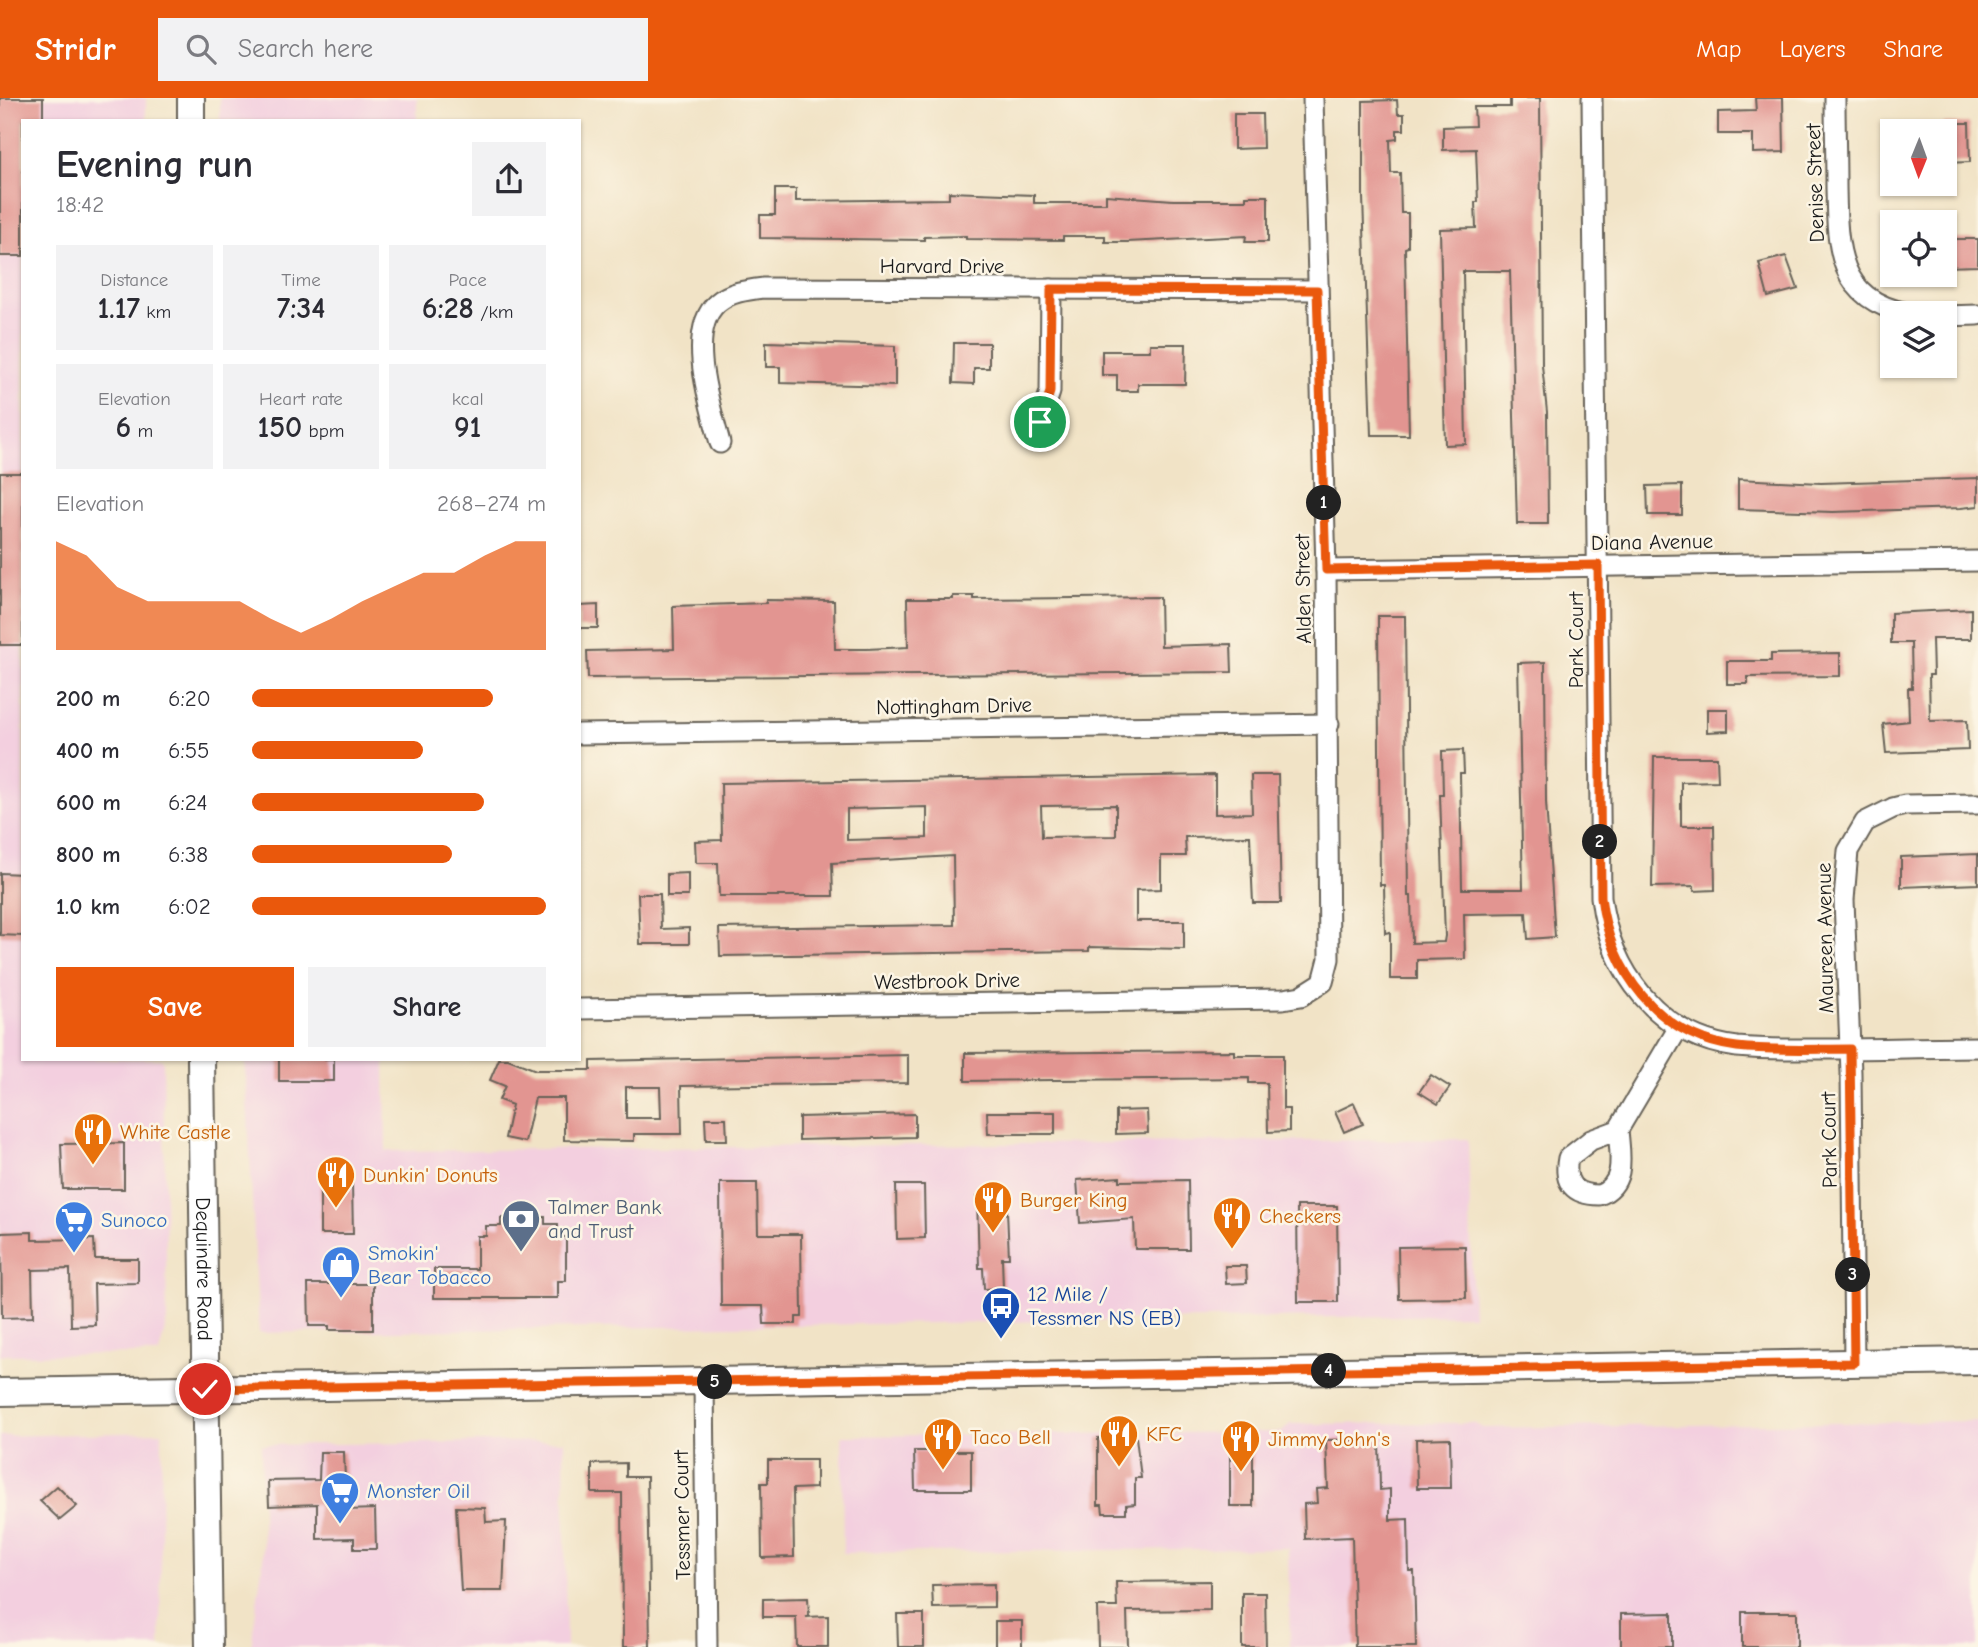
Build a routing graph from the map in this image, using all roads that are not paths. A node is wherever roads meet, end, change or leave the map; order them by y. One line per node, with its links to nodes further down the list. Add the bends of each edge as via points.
1 (191, 98): 5 (main road)
2 (1313, 98): 7 (street, Alden Street)
3 (1592, 98): 14 (street, Park Court)
4 (1835, 98): 8 (street, Denise Street, via 1837,227 1845,267 1868,299)
5 (191, 119)
6 (1051, 289): 7 (street, Harvard Drive); 11 (street, via 1050,392); 12 (street, Harvard Drive, via 738,291 717,303 702,337 702,365)
7 (1317, 290): 15 (street, Alden Street)
8 (1880, 305)
9 (1957, 316): 10 (street)
10 (1978, 316)
11 (1035, 437)
12 (720, 443)
13 (1978, 561): 14 (street, Diana Avenue)
14 (1598, 565): 15 (street, Diana Avenue); 21 (street, Park Court, via 1604,922 1611,947 1640,995)
15 (1326, 570): 16 (street, Alden Street)
16 (1329, 724): 17 (street, Nottingham Drive); 19 (street, Alden Street, via 1329,958 1323,982)
17 (581, 734)
18 (1978, 804): 23 (street, Maureen Avenue, via 1893,808 1866,822 1854,836 1844,871)
19 (1313, 990): 20 (street, Westbrook Drive, via 1283,999)
20 (581, 1009)
21 (1679, 1027): 23 (street, Park Court, via 1736,1046); 25 (street)
22 (1978, 1047): 23 (street)
23 (1850, 1049): 27 (street, Park Court)
24 (201, 1061): 29 (main road, Dequindre Road)
25 (1618, 1130)
26 (1978, 1361): 27 (main road)
27 (1854, 1363): 28 (main road)
28 (704, 1383): 29 (main road); 32 (street, Tessmer Court)
29 (205, 1389): 30 (main road); 31 (main road, Dequindre Road)
30 (0, 1392)
31 (209, 1647)
32 (707, 1647)

